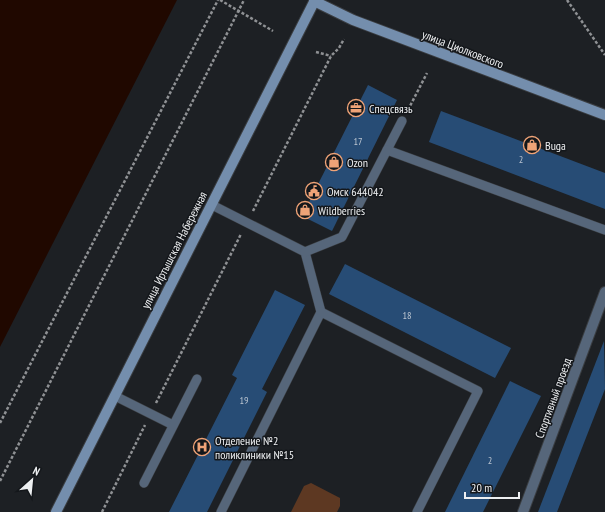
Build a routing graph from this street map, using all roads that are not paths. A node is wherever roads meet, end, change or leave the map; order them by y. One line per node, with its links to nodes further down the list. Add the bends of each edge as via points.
1 (314, 0): 2 (main road, улица Циолковского, via 367,26); 5 (main road, улица Иртышская Набережная)
2 (605, 115)
3 (402, 121): 4 (lane)
4 (387, 150): 6 (lane); 7 (lane, via 342,237)
5 (212, 205): 7 (lane); 11 (main road, улица Иртышская Набережная)
6 (605, 230)
7 (305, 252): 9 (lane)
8 (605, 292): 17 (street, Спортивный проезд)
9 (321, 312): 15 (lane); 16 (lane, via 478,391)
10 (197, 378): 12 (lane)
11 (115, 396): 12 (lane); 14 (main road, улица Иртышская Набережная)
12 (173, 426): 13 (lane)
13 (144, 483)
14 (56, 512)
15 (221, 512)
16 (417, 512)
17 (523, 512)

